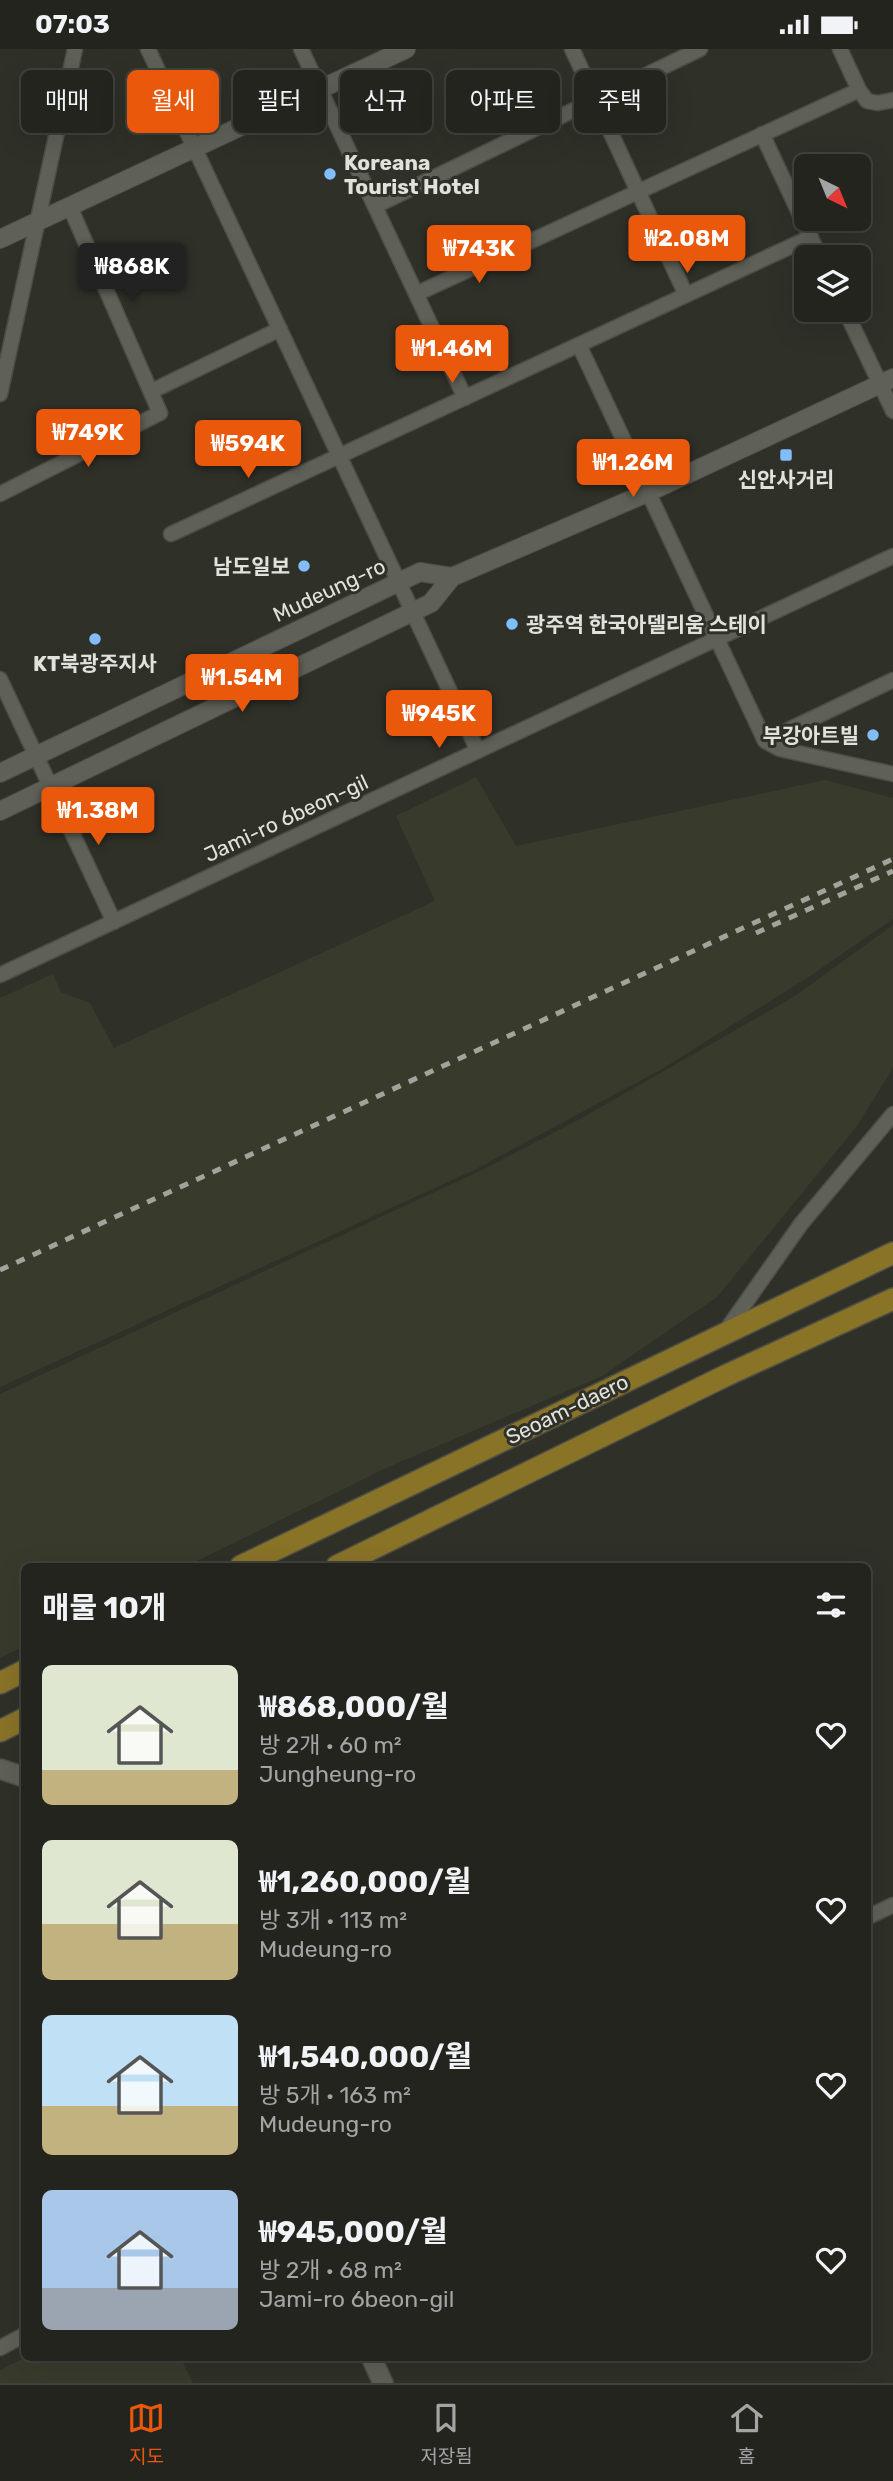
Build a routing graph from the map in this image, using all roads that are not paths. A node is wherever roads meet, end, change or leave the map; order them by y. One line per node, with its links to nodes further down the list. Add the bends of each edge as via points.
1 (75, 49): 23 (street)
2 (148, 49): 19 (street)
3 (301, 49): 8 (street)
4 (406, 49): 11 (street)
5 (572, 49): 9 (street)
6 (700, 49): 10 (street)
7 (840, 49): 12 (street)
8 (311, 70)
9 (581, 70)
10 (657, 70)
11 (326, 87)
12 (859, 90): 13 (street, via 867,101); 18 (street)
13 (893, 100)
14 (326, 103): 21 (street)
15 (574, 110): 21 (street)
16 (233, 130): 19 (street)
17 (610, 133): 20 (street)
18 (762, 134): 20 (street); 24 (street)
19 (195, 148): 22 (street); 30 (street)
20 (638, 192): 27 (street); 28 (street)
21 (375, 206): 27 (street)
22 (70, 207): 23 (street); 33 (street)
23 (37, 222): 25 (street); 34 (street)
24 (811, 237): 26 (street); 28 (street)
25 (0, 239)
26 (815, 245)
27 (416, 294): 35 (street)
28 (685, 295): 31 (street)
29 (852, 322): 32 (street)
30 (280, 329): 33 (street); 37 (street)
31 (579, 345): 35 (street); 38 (street)
32 (887, 381): 36 (street); 38 (street, Mudeung-ro)
33 (152, 391): 39 (street, via 160,413)
34 (0, 394)
35 (465, 398): 37 (street)
36 (893, 411)
37 (340, 456): 40 (street); 43 (street)
38 (649, 492): 42 (street, Mudeung-ro); 45 (street)
39 (0, 494)
40 (171, 534)
41 (893, 556): 45 (street, Jami-ro 6beon-gil)
42 (452, 577): 43 (street, Mudeung-ro, via 420,572); 44 (street, Mudeung-ro, via 431,603)
43 (400, 582): 44 (street); 50 (street, Mudeung-ro)
44 (413, 611): 49 (street); 53 (street, Mudeung-ro)
45 (717, 638): 48 (street); 49 (street, Jami-ro 6beon-gil)
46 (0, 679): 50 (street)
47 (893, 680): 48 (street)
48 (765, 741): 52 (street, via 780,749)
49 (478, 751): 55 (street, Jami-ro 6beon-gil)
50 (34, 755): 51 (street, Mudeung-ro); 53 (street)
51 (0, 773)
52 (893, 774)
53 (50, 786): 54 (street, Mudeung-ro); 55 (street)
54 (0, 811)
55 (114, 922): 56 (street, Jami-ro 6beon-gil)
56 (0, 975)
57 (893, 1114): 60 (street, via 801,1224)
58 (893, 1253): 60 (main road, Seoam-daero)
59 (893, 1299): 62 (main road, Seoam-daero)
60 (724, 1333): 61 (main road, Seoam-daero)
61 (247, 1563)
62 (343, 1563)
63 (21, 1672): 64 (main road)
64 (0, 1683)
65 (21, 1720): 66 (main road)
66 (0, 1731)
67 (0, 1769): 68 (main road)
68 (21, 1776)
69 (893, 1905): 70 (street)
70 (871, 1916)
71 (21, 2337): 72 (street)
72 (0, 2348)
73 (374, 2361): 74 (main road)
74 (383, 2383)

